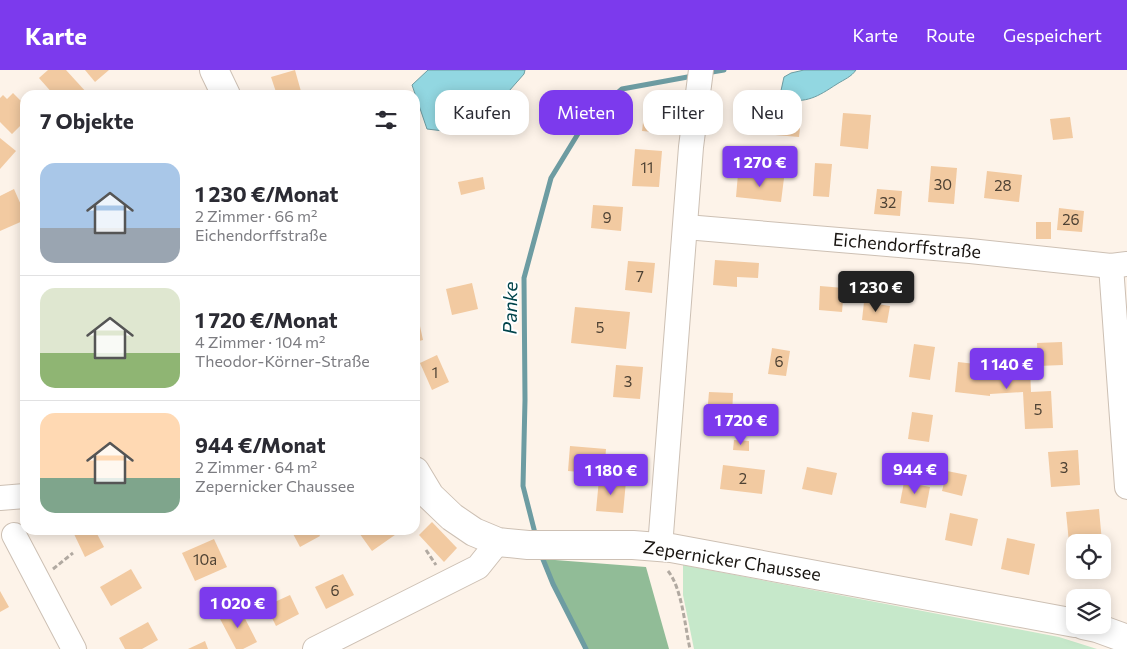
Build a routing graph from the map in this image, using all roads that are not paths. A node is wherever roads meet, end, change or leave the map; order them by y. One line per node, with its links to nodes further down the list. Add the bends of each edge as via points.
1 (214, 70): 3 (main road)
2 (700, 80): 4 (street, via 691,147)
3 (224, 90)
4 (686, 227): 5 (street, Eichendorffstraße); 12 (street)
5 (1119, 265): 7 (street)
6 (420, 479): 11 (main road, Zepernicker Chaussee, via 430,496 452,517 474,532)
7 (1127, 487)
8 (20, 496): 9 (street)
9 (0, 498)
10 (14, 535): 16 (street)
11 (498, 542): 12 (main road, Zepernicker Chaussee, via 589,544); 17 (street, via 478,567)
12 (662, 556): 13 (main road, Zepernicker Chaussee, via 735,559)
13 (1066, 621)
14 (1111, 631): 15 (main road)
15 (1126, 635)
16 (74, 649)
17 (315, 649)

